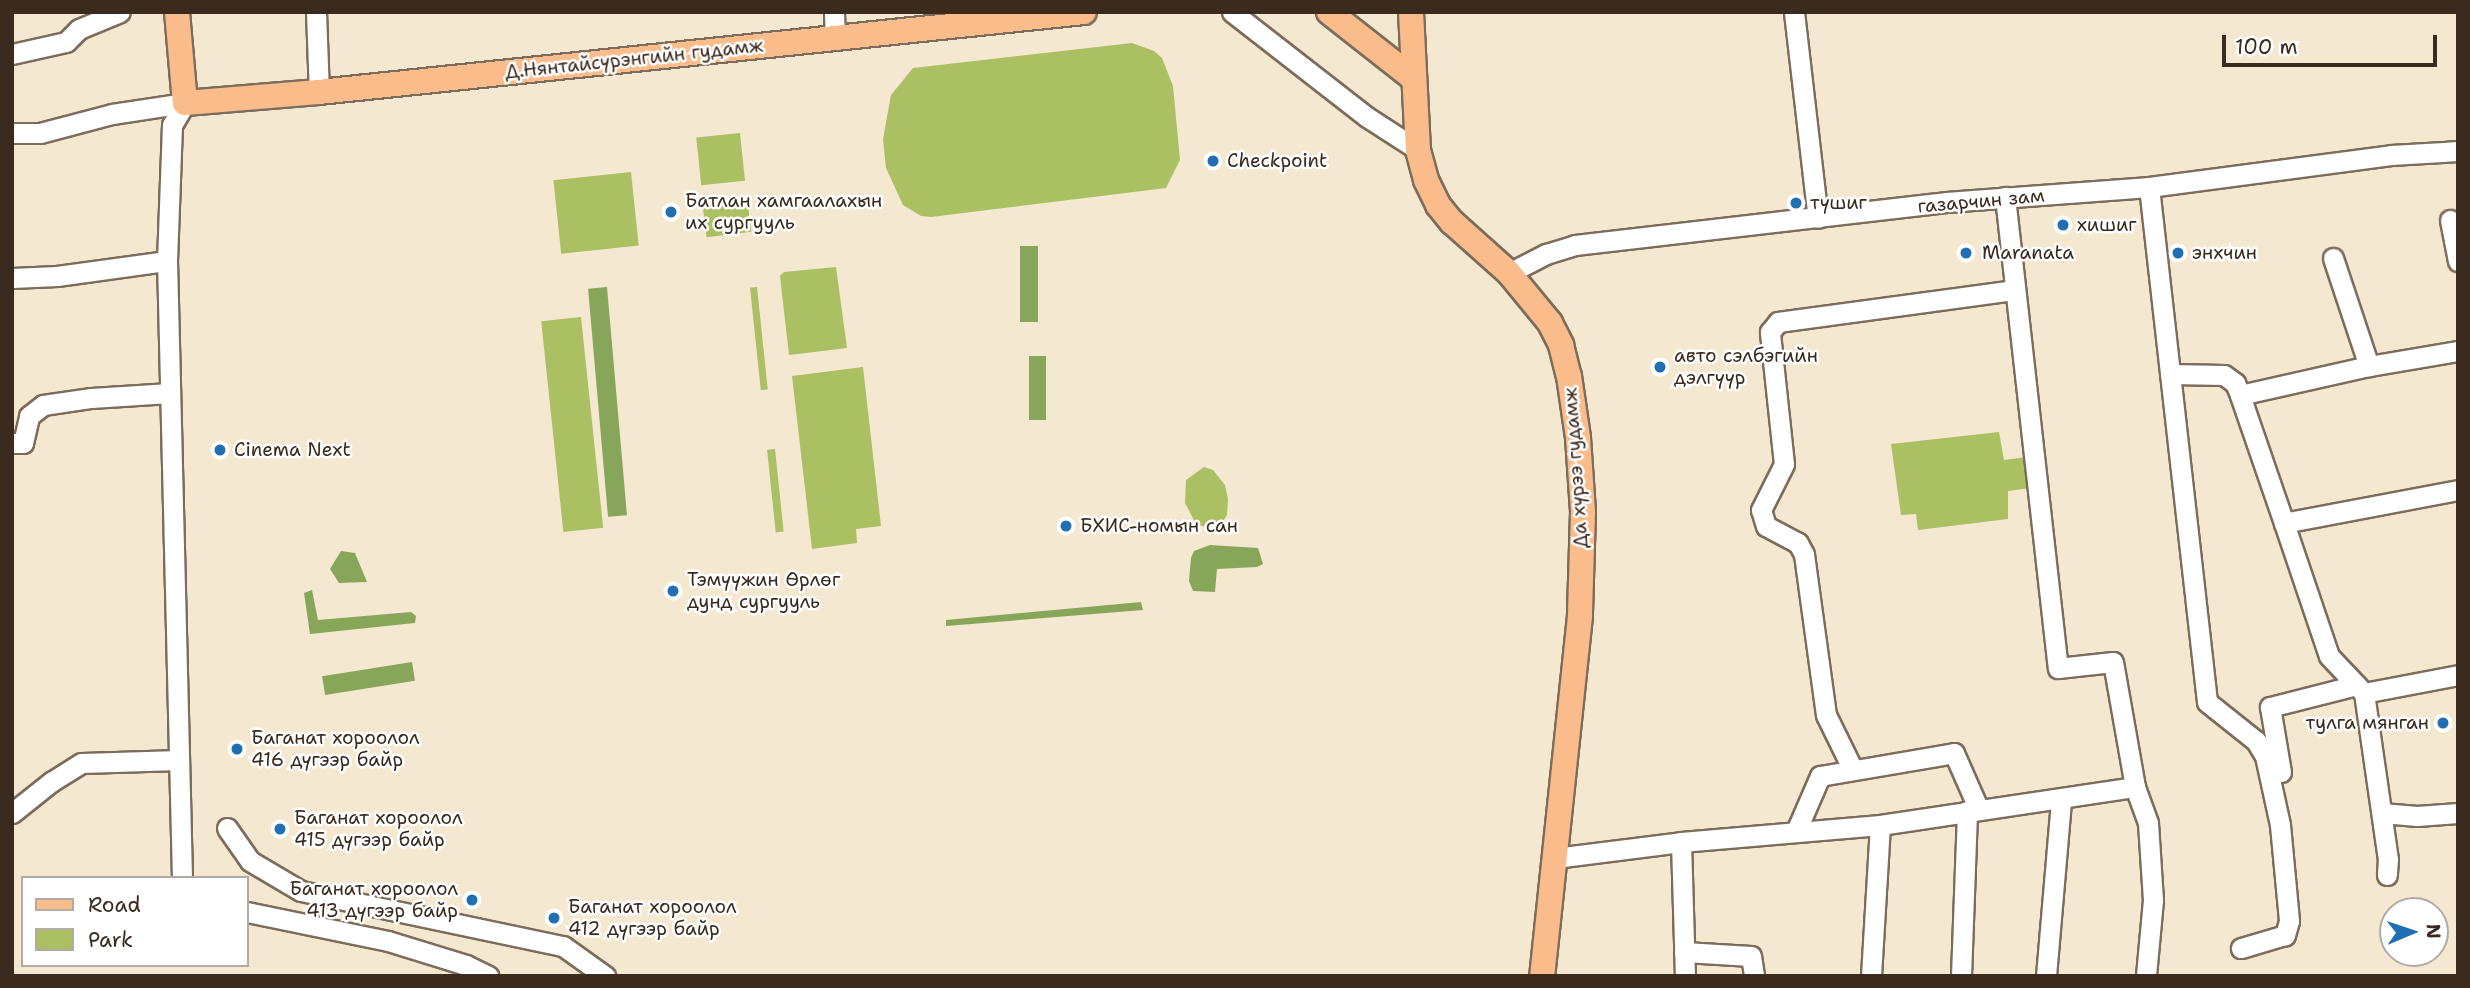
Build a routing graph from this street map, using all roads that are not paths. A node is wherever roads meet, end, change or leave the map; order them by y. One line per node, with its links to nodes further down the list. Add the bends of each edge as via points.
1 (120, 12): 11 (street, via 79,29 66,42)
2 (177, 12): 14 (main road)
3 (316, 12): 13 (street)
4 (834, 12): 10 (street)
5 (1084, 12): 10 (main road, Д.Нянтайсүрэнгийн гудамж)
6 (1232, 12): 16 (street, via 1367,117)
7 (1329, 12): 12 (main road)
8 (1411, 12): 12 (main road, Да хүрээ гудамж)
9 (1794, 12): 20 (street)
10 (835, 38): 13 (main road, Д.Нянтайсүрэнгийн гудамж)
11 (12, 54)
12 (1414, 79): 16 (main road, Да хүрээ гудамж)
13 (319, 92): 14 (main road, Д.Нянтайсүрэнгийн гудамж)
14 (185, 103): 15 (street, via 112,114 40,133); 23 (street, via 172,125)
15 (12, 133)
16 (1418, 150): 25 (main road, Да хүрээ гудамж, via 1438,205)
17 (2458, 151): 18 (street, газарчин зам, via 2391,155)
18 (2149, 187): 19 (street, газарчин зам); 30 (street)
19 (2005, 197): 20 (street, газарчин зам); 27 (street)
20 (1818, 218): 25 (street, газарчин зам, via 1575,245)
21 (2450, 220): 24 (street)
22 (2333, 258): 29 (street)
23 (167, 261): 26 (street); 31 (street)
24 (2458, 261)
25 (1509, 273): 50 (main road, Да хүрээ гудамж, via 1550,323 1561,345 1578,438 1582,583)
26 (12, 278)
27 (2015, 290): 39 (street, via 1778,322 1770,332 1784,464 1761,510 1766,526 1798,543 1804,554 1826,715); 40 (street, via 2058,668 2113,662)
28 (2458, 351): 29 (street)
29 (2369, 366): 32 (street)
30 (2170, 374): 32 (street, via 2224,375 2235,383); 57 (street, via 2207,702 2256,741 2265,756 2280,824 2289,921 2285,934)
31 (170, 393): 33 (street, via 43,405 29,416 23,443); 38 (street)
32 (2239, 395): 35 (street)
33 (12, 443)
34 (2458, 490): 35 (street)
35 (2284, 523): 37 (street, via 2329,656)
36 (2458, 675): 37 (street)
37 (2360, 689): 44 (street); 53 (street, via 2270,707 2292,827)
38 (178, 760): 43 (street, via 82,763); 52 (street)
39 (1853, 770): 42 (street, via 1954,753); 48 (street, via 1820,776)
40 (2135, 787): 41 (street); 67 (street, via 2148,822 2153,900)
41 (2061, 800): 42 (street); 66 (street)
42 (1973, 811): 46 (street); 65 (street)
43 (12, 813)
44 (2382, 813): 45 (street); 51 (street)
45 (2458, 813)
46 (1880, 825): 48 (street); 64 (street)
47 (227, 828): 55 (street, via 250,861 301,891)
48 (1797, 830): 49 (street)
49 (1681, 842): 50 (street); 58 (street)
50 (1555, 858): 61 (main road, Да хүрээ гудамж)
51 (2387, 875)
52 (182, 876)
53 (2298, 893)
54 (248, 912): 56 (street)
55 (412, 913): 56 (street); 60 (street, via 563,946)
56 (388, 942): 59 (street)
57 (2241, 948)
58 (1684, 952): 62 (street); 63 (street, via 1751,956)
59 (489, 976)
60 (605, 976)
61 (1542, 976)
62 (1685, 976)
63 (1754, 976)
64 (1871, 976)
65 (1961, 976)
66 (2046, 976)
67 (2146, 976)

